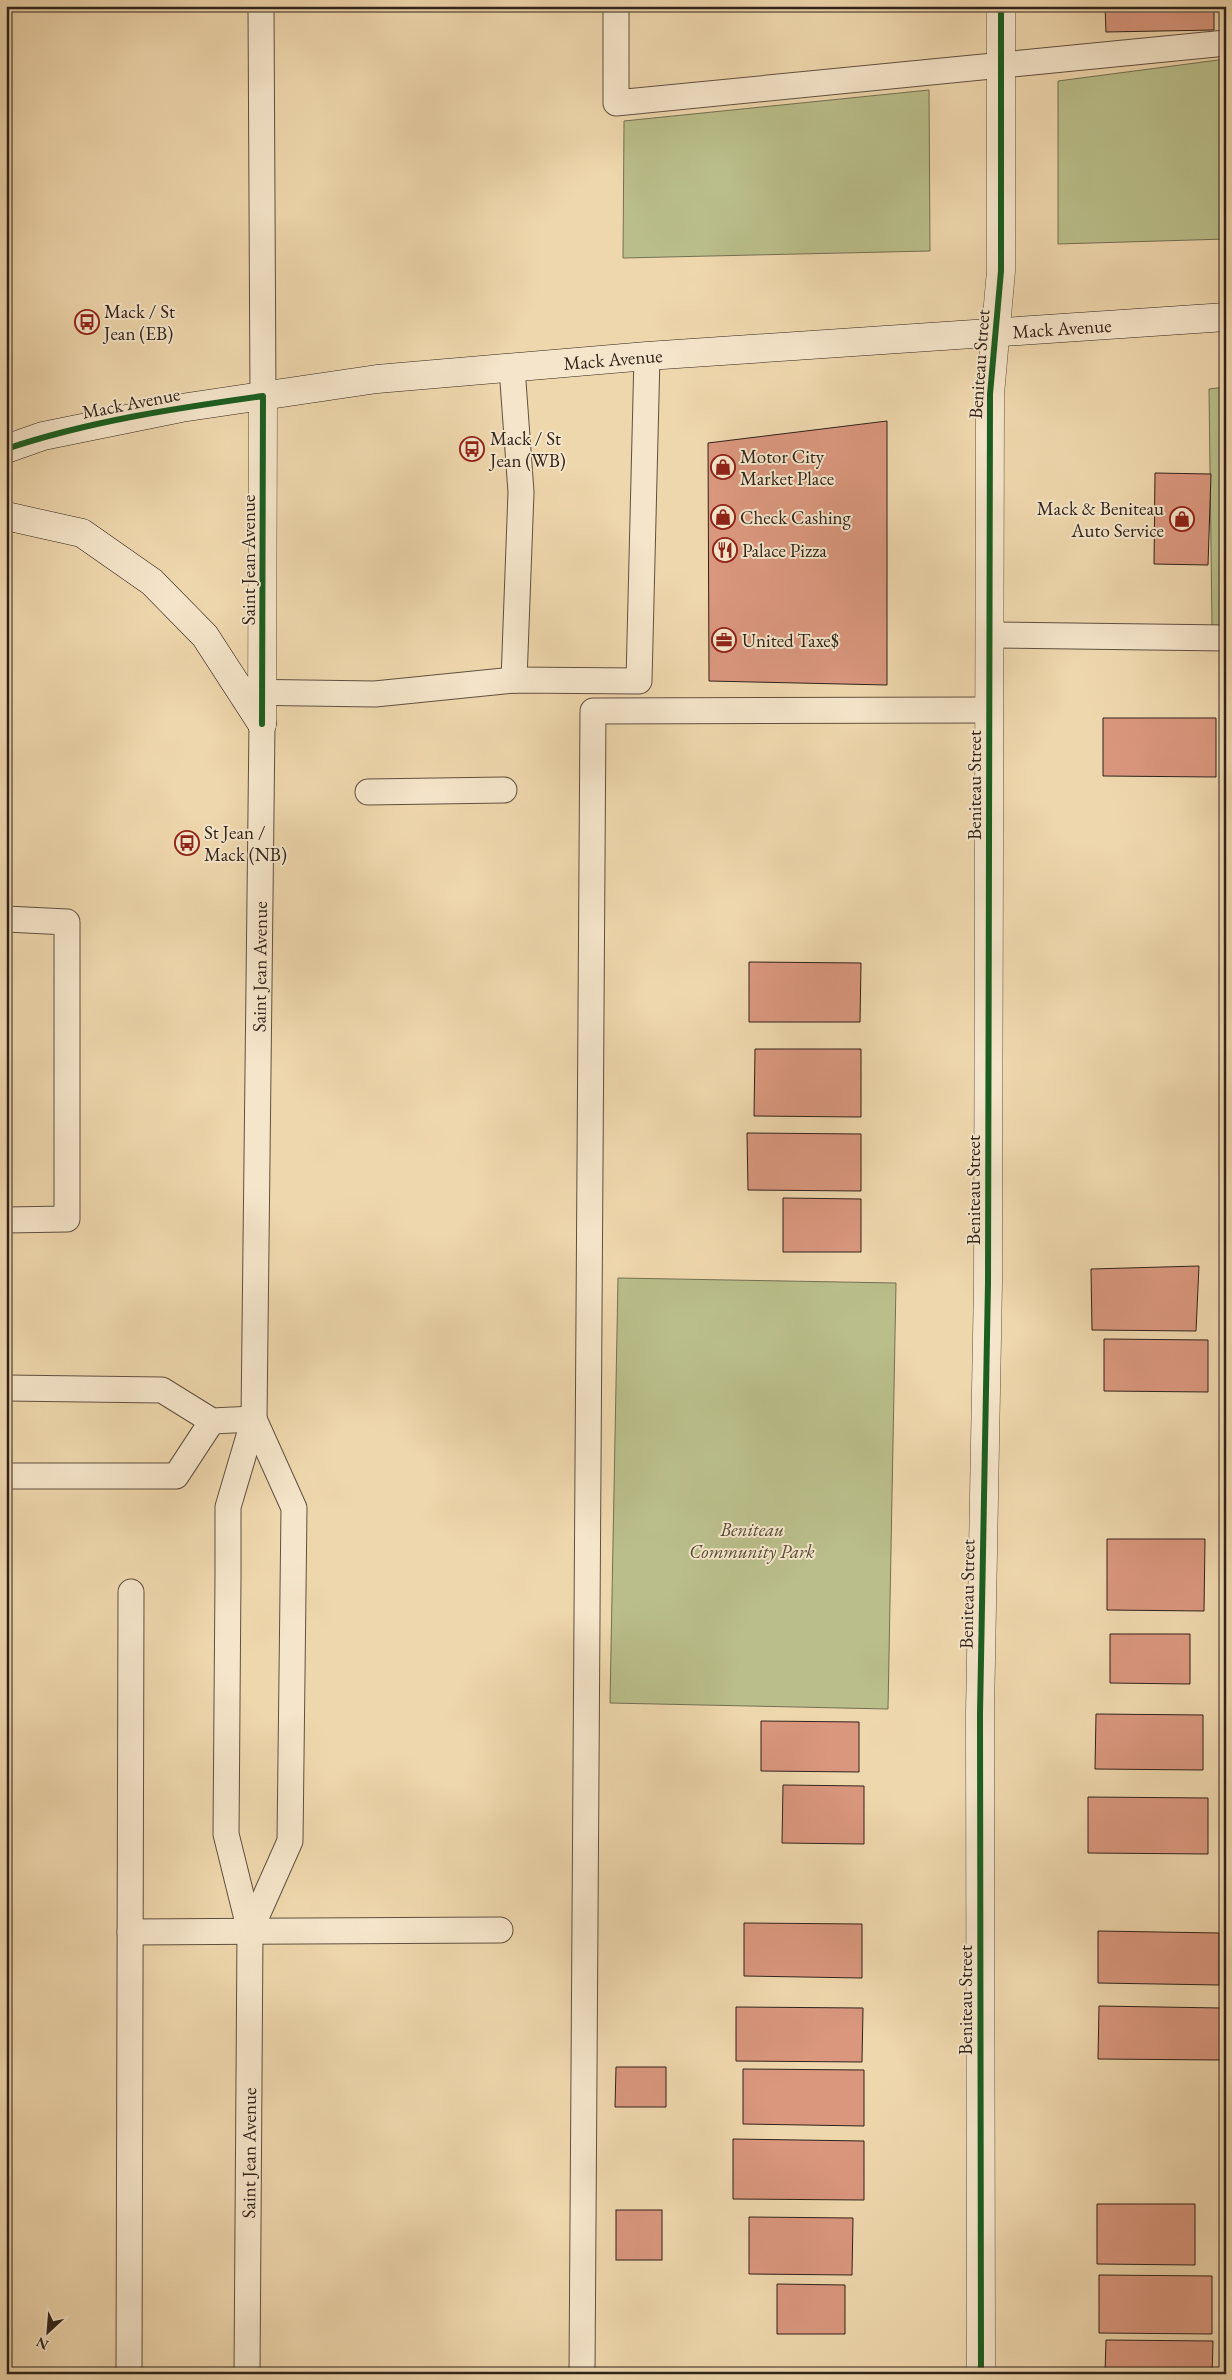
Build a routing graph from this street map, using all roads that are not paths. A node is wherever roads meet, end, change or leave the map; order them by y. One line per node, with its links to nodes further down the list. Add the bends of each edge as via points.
1 (261, 6): 10 (lane)
2 (616, 6): 5 (lane, via 616,103)
3 (1001, 6): 5 (street, Beniteau Street)
4 (1226, 42): 5 (lane)
5 (1001, 66): 7 (street, Beniteau Street, via 1001,271)
6 (1226, 317): 7 (street, Mack Avenue)
7 (996, 332): 8 (street, Mack Avenue); 13 (street, Beniteau Street, via 990,394)
8 (647, 356): 9 (street, Mack Avenue); 16 (lane, via 638,681)
9 (512, 368): 10 (street, Mack Avenue, via 377,379); 15 (lane, via 521,492)
10 (263, 396): 11 (street, Mack Avenue, via 181,408 43,436); 17 (street, Saint Jean Avenue)
11 (6, 449)
12 (6, 516): 17 (street, via 82,533 152,582 204,636)
13 (989, 635): 14 (lane); 18 (street, Beniteau Street)
14 (1226, 638)
15 (514, 680): 16 (lane); 17 (lane, via 375,694)
16 (592, 681): 19 (lane)
17 (251, 692): 20 (street)
18 (989, 710): 19 (lane); 36 (street, Beniteau Street, via 988,1273 980,1713)
19 (593, 711): 35 (lane)
20 (262, 724): 26 (lane, Saint Jean Avenue)
21 (504, 790): 22 (lane)
22 (368, 792)
23 (6, 919): 24 (lane, via 67,922 67,1219)
24 (6, 1220)
25 (6, 1388): 27 (lane, via 162,1390)
26 (254, 1419): 27 (lane); 31 (lane, via 228,1507 226,1834); 31 (lane, via 294,1508 290,1841)
27 (212, 1421): 28 (lane, via 176,1476)
28 (6, 1476)
29 (131, 1592): 32 (lane)
30 (500, 1930): 31 (lane)
31 (250, 1931): 32 (lane); 34 (lane, Saint Jean Avenue)
32 (130, 1932): 33 (lane)
33 (128, 2374)
34 (247, 2374)
35 (582, 2374)
36 (981, 2374)

